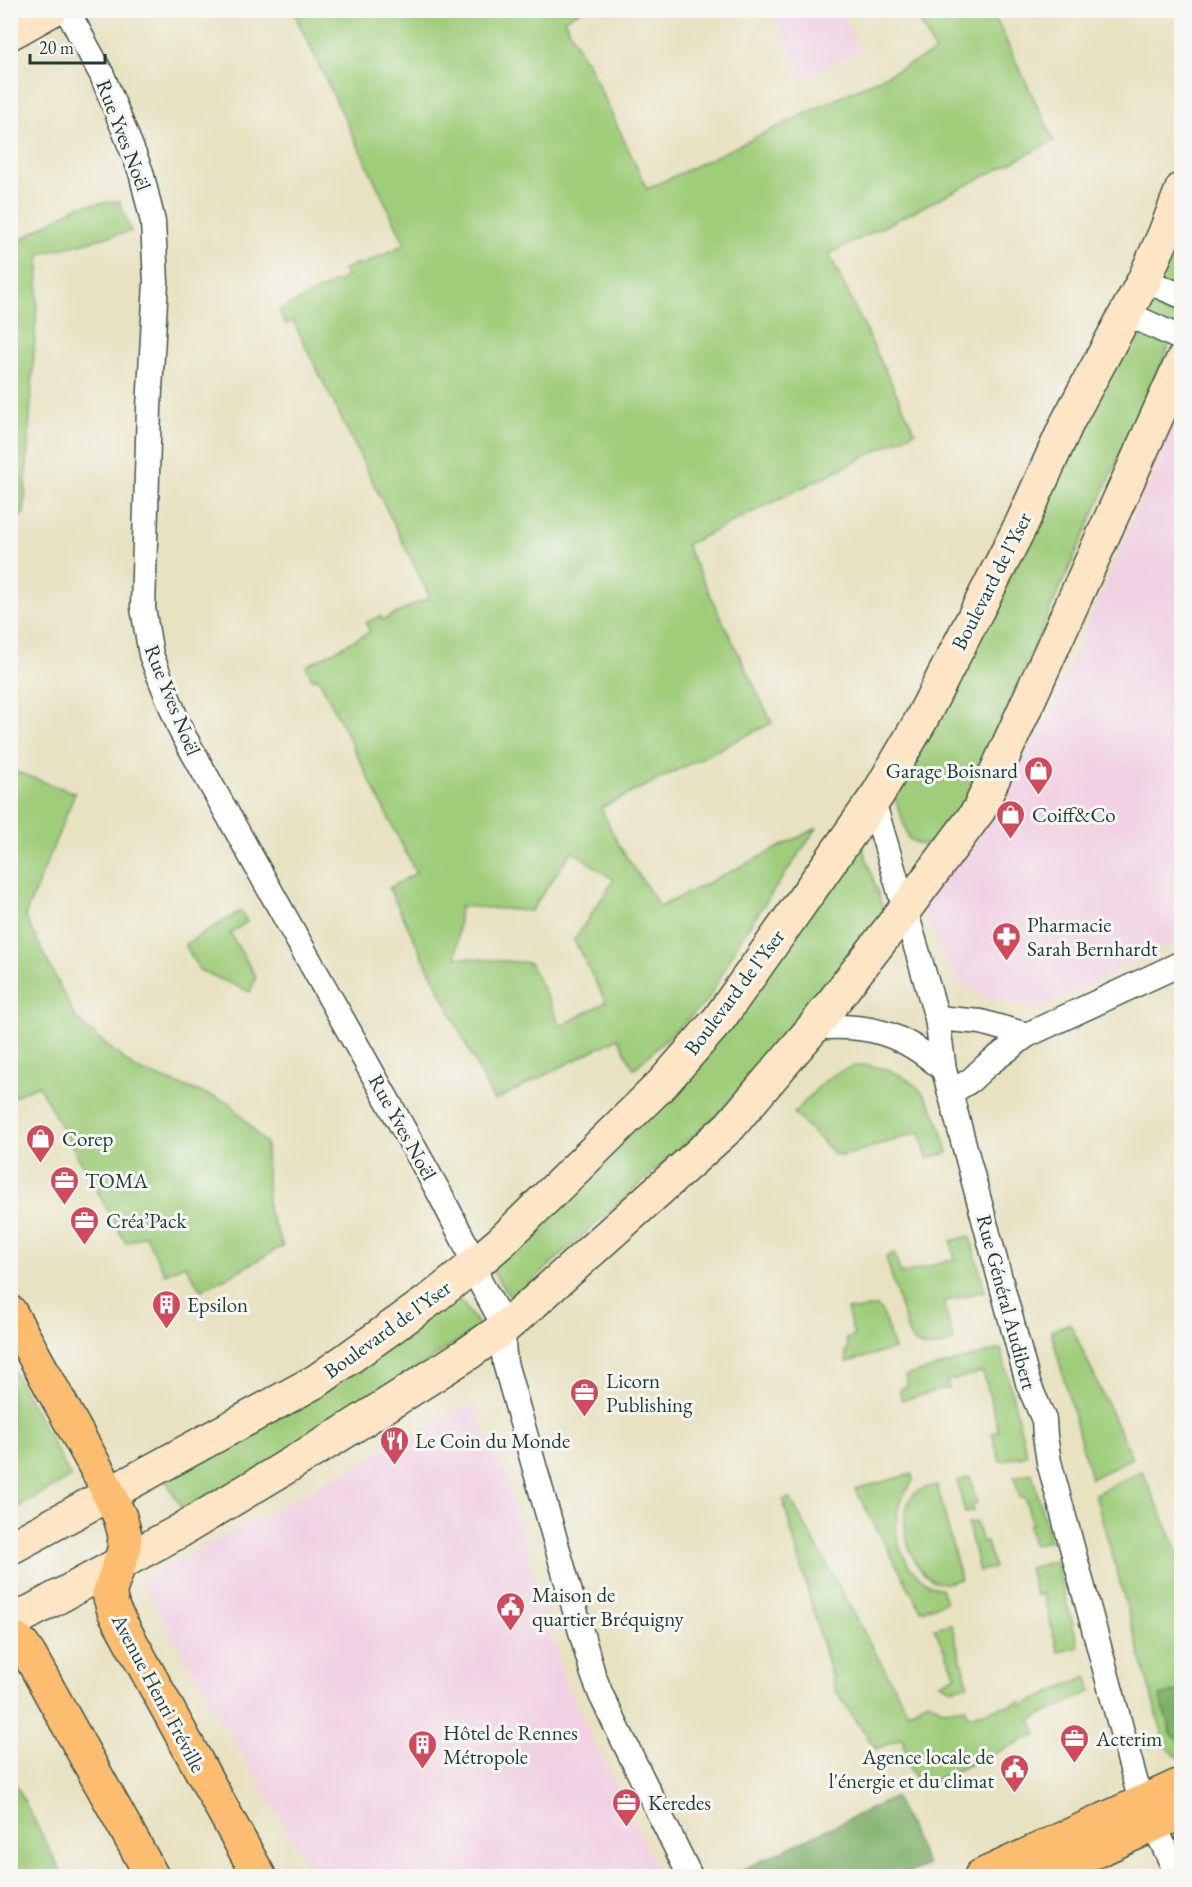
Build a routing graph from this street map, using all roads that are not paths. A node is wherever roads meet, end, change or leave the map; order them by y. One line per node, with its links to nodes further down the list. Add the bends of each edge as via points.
1 (51, 10): 3 (main road)
2 (67, 10): 17 (street, Rue Yves Noël, via 102,75 141,172 153,222 156,282 143,608 151,655 181,731 392,1106)
3 (10, 33)
4 (1182, 189): 5 (main road, Boulevard de l'Yser)
5 (1144, 280): 6 (street); 7 (main road, Boulevard de l'Yser)
6 (1182, 296)
7 (1126, 313): 8 (street); 10 (main road, Boulevard de l'Yser, via 1068,421 1022,523 920,722)
8 (1182, 339)
9 (1182, 361): 11 (main road, via 979,810)
10 (873, 801): 11 (street, Rue Général Audibert); 17 (main road, Boulevard de l'Yser, via 712,1026 663,1083)
11 (906, 909): 13 (street, Rue Général Audibert); 14 (main road)
12 (1182, 963): 15 (street)
13 (937, 1018): 15 (street, via 981,1022); 16 (street, Rue Général Audibert)
14 (813, 1028): 16 (street, via 882,1031 928,1055); 19 (main road, via 730,1126)
15 (1027, 1035): 16 (street, via 971,1080)
16 (947, 1082): 26 (street, Rue Général Audibert, via 1028,1383 1044,1420 1049,1462 1105,1670)
17 (474, 1265): 19 (street, Rue Yves Noël); 20 (main road, Boulevard de l'Yser, via 318,1380)
18 (10, 1312): 20 (main road, Avenue Henri Fréville)
19 (506, 1327): 22 (main road, via 341,1434); 29 (street, via 505,1363 593,1674)
20 (110, 1494): 21 (main road, Boulevard de l'Yser); 22 (main road, Avenue Henri Fréville, via 125,1535)
21 (10, 1548)
22 (119, 1566): 23 (main road); 28 (main road, Avenue Henri Fréville, via 109,1594 114,1611)
23 (10, 1623)
24 (10, 1637): 27 (main road, via 21,1643 30,1656)
25 (1182, 1784): 26 (main road)
26 (1159, 1813): 30 (main road); 31 (main road); 32 (street, Rue Général Audibert)
27 (152, 1876)
28 (258, 1876)
29 (690, 1876)
30 (981, 1876)
31 (1041, 1876)
32 (1178, 1876)

